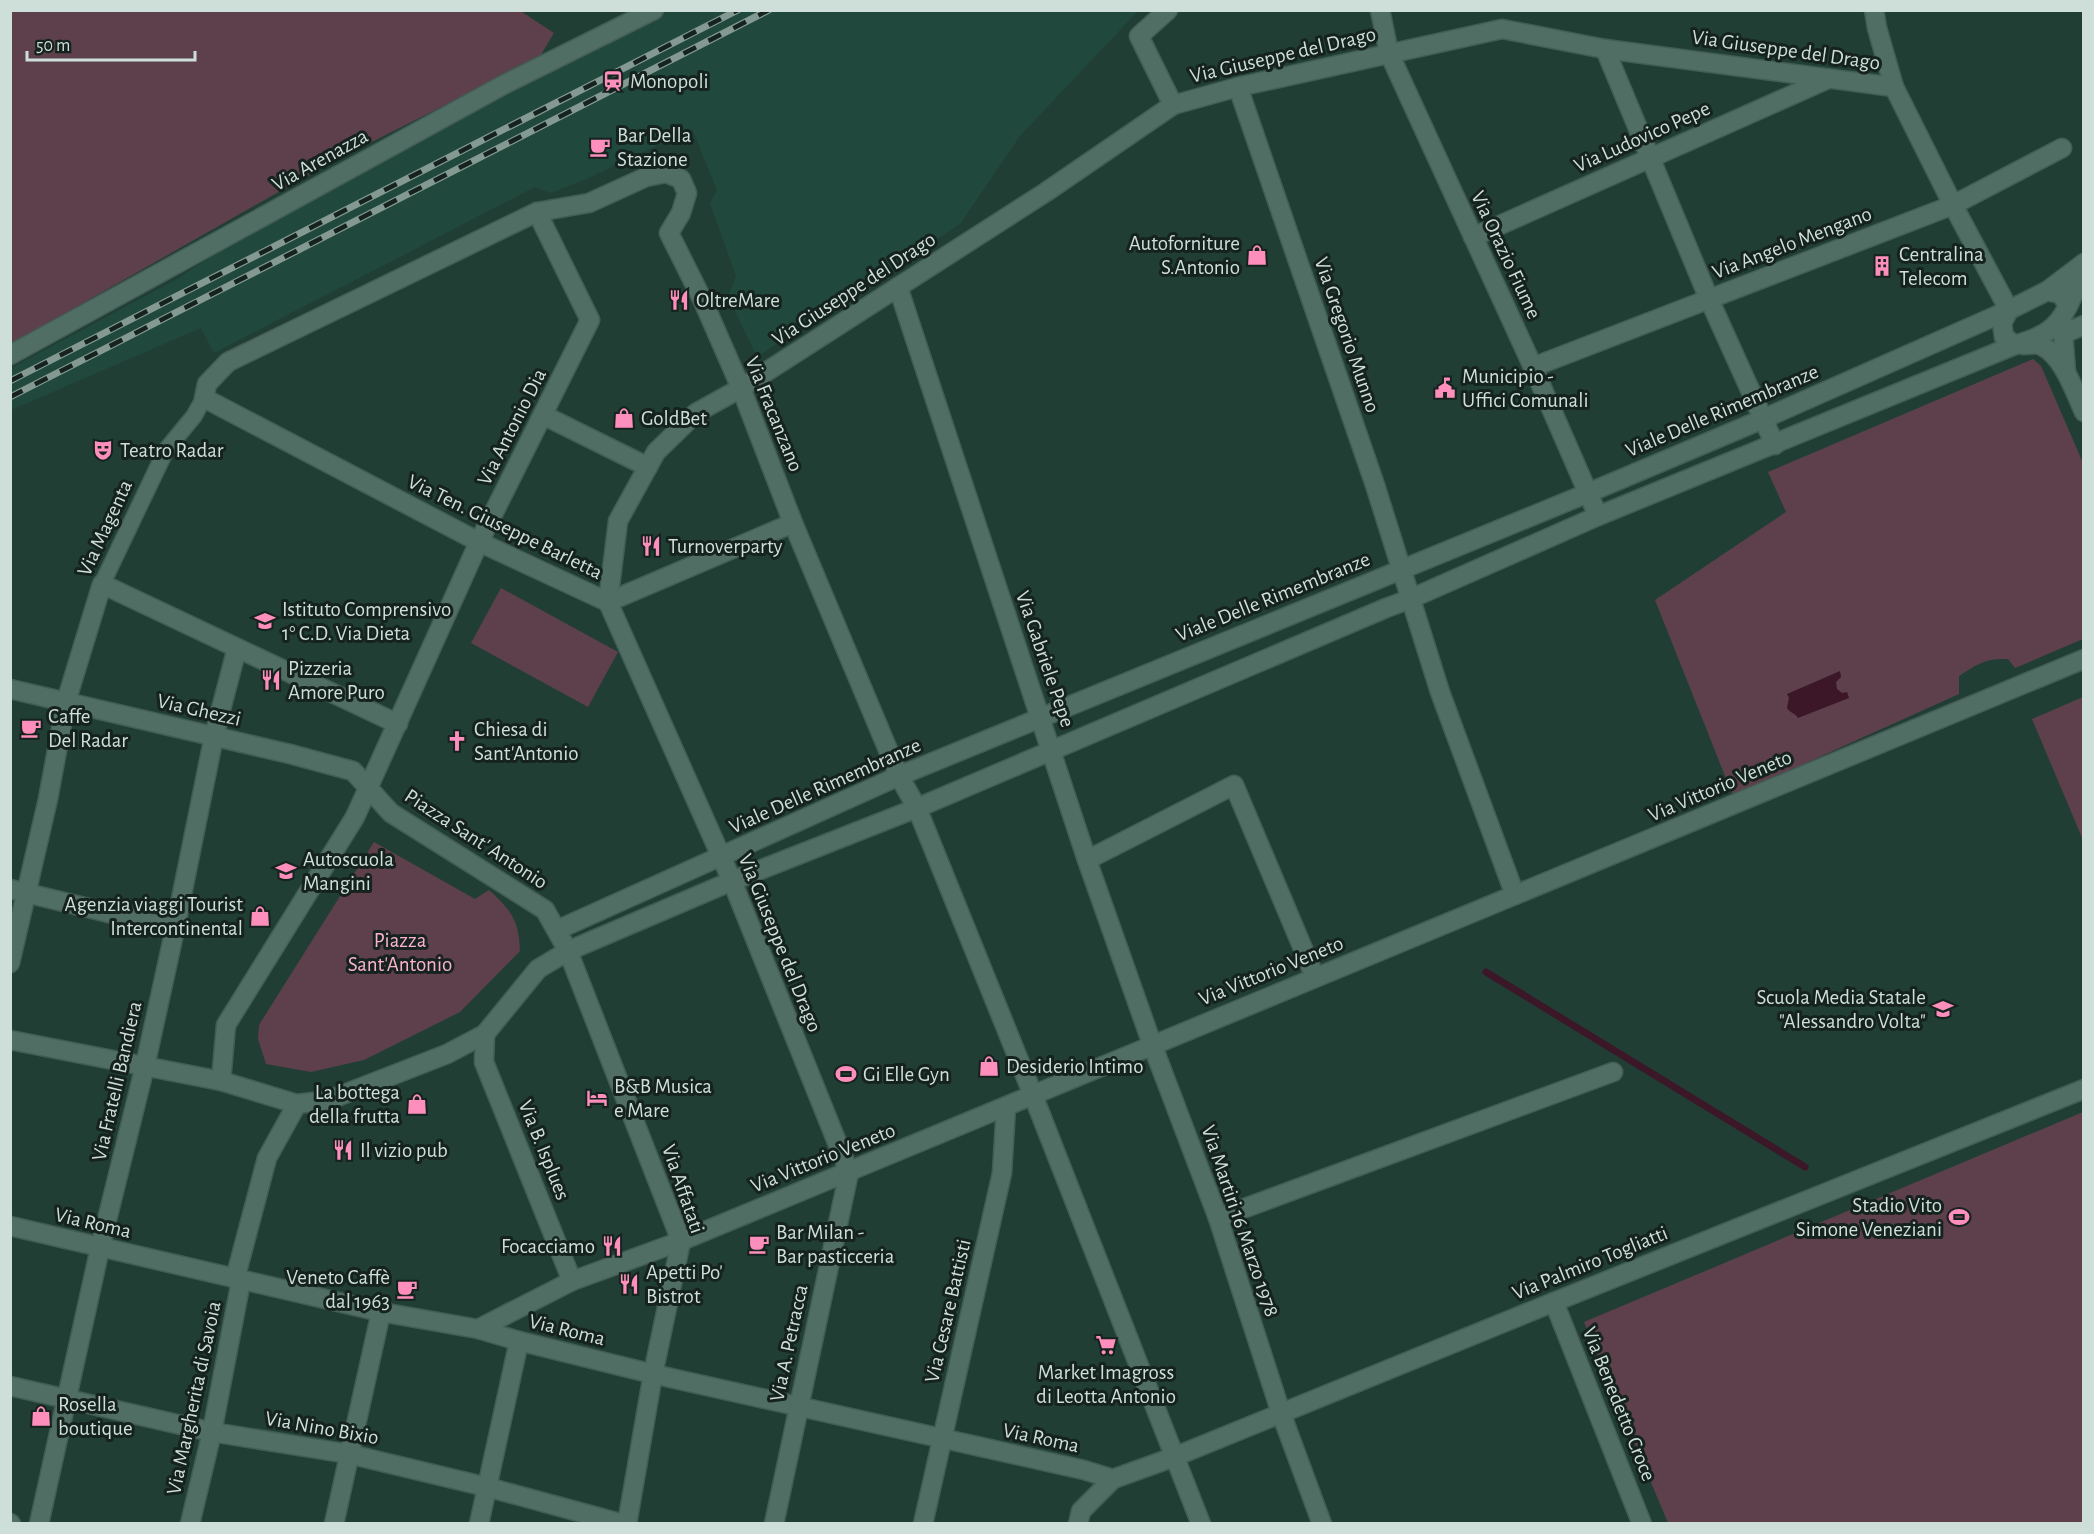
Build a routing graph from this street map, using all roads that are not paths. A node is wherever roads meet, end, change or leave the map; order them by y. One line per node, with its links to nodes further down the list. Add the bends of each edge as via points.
1 (654, 10): 25 (street, Via Arenazza, via 507,83)
2 (1168, 10): 10 (street, via 1139,36)
3 (1380, 10): 6 (street, Via Orazio Fiume)
4 (1874, 10): 9 (street)
5 (1605, 49): 6 (street, Via Giuseppe del Drago, via 1502,29); 7 (street, Via Giuseppe del Drago); 12 (street)
6 (1389, 53): 8 (street, Via Giuseppe del Drago); 15 (street, Via Orazio Fiume)
7 (1829, 78): 9 (street, Via Giuseppe del Drago); 12 (street, Via Ludovico Pepe)
8 (1238, 87): 10 (street, Via Giuseppe del Drago); 39 (street, Via Gregorio Munno)
9 (1894, 87): 13 (street, Via Giuseppe del Drago)
10 (1173, 105): 18 (street, Via Giuseppe del Drago)
11 (2062, 148): 13 (street, Via Angelo Mengano)
12 (1650, 158): 15 (street, Via Ludovico Pepe); 20 (street)
13 (1953, 205): 20 (street, Via Angelo Mengano); 21 (street, Via Giuseppe del Drago)
14 (537, 212): 28 (street, Via Fracanzano, via 589,203 646,177 666,173 681,179 687,193 669,233); 29 (street, Via Magenta, via 228,362 207,384); 31 (street, Via Antonio Dia, via 590,320)
15 (1473, 237): 26 (street, Via Orazio Fiume)
16 (2084, 263): 19 (street, Viale Delle Rimembranze)
17 (2084, 280): 22 (street, via 2076,289)
18 (898, 287): 28 (street, Via Giuseppe del Drago); 47 (street, Via Gabriele Pepe)
19 (2046, 291): 21 (street, Viale Delle Rimembranze); 22 (street, via 2061,294)
20 (1709, 299): 26 (street, Via Angelo Mengano); 32 (street)
21 (2009, 310): 24 (street, via 2002,323 2004,337); 32 (street, Viale Delle Rimembranze)
22 (2064, 320): 23 (street); 24 (street, via 2043,336); 27 (street)
23 (2084, 325)
24 (2015, 345): 27 (street, via 2040,344); 33 (street)
25 (10, 354)
26 (1533, 367): 35 (street, Via Orazio Fiume)
27 (2066, 372): 30 (street)
28 (741, 388): 34 (street, Via Giuseppe del Drago, via 696,413 656,452); 37 (street, Via Fracanzano)
29 (204, 398): 38 (street, Via Ten. Giuseppe Barletta); 40 (street, Via Magenta, via 166,450)
30 (2084, 412)
31 (543, 415): 34 (street); 38 (street, Via Antonio Dia)
32 (1763, 419): 33 (street); 35 (street, Viale Delle Rimembranze)
33 (1775, 445): 36 (street)
34 (648, 466): 42 (street, Via Giuseppe del Drago, via 618,521)
35 (1588, 493): 36 (street, Via Orazio Fiume); 39 (street, Viale Delle Rimembranze)
36 (1598, 516): 41 (street)
37 (793, 523): 42 (street, Via Ten. Giuseppe Barletta); 51 (street, Via Fracanzano)
38 (479, 542): 42 (street, Via Ten. Giuseppe Barletta); 48 (street, Via Antonio Dia)
39 (1401, 569): 41 (street, Via Gregorio Munno); 47 (street, Viale Delle Rimembranze)
40 (102, 584): 43 (street); 46 (street, Via Magenta)
41 (1410, 599): 50 (street); 58 (street, Via Gregorio Munno)
42 (608, 602): 54 (street, Via Giuseppe del Drago)
43 (237, 648): 48 (street); 49 (street, Via Fratelli Bandiera)
44 (2084, 659): 58 (street, Via Vittorio Veneto)
45 (10, 689): 46 (street, Via Ghezzi)
46 (66, 702): 49 (street, Via Ghezzi); 57 (street, Via Magenta, via 48,799)
47 (1041, 717): 50 (street, Via Gabriele Pepe); 51 (street, Viale Delle Rimembranze)
48 (398, 724): 52 (street, Via Antonio Dia)
49 (214, 736): 52 (street, Via Ghezzi, via 353,771); 59 (street, Via Fratelli Bandiera)
50 (1052, 750): 53 (street); 55 (street, Via Gabriele Pepe)
51 (899, 776): 53 (street, Via Fracanzano); 54 (street, Viale Delle Rimembranze)
52 (368, 789): 60 (street, Piazza Sant' Antonio, via 391,813 545,910); 69 (street, via 355,817 226,1025)
53 (917, 808): 56 (street); 71 (street, Via Fracanzano)
54 (721, 858): 56 (street, Via Giuseppe del Drago); 60 (street, Viale Delle Rimembranze)
55 (1087, 860): 63 (street, via 1234,785); 66 (street, Via Gabriele Pepe)
56 (732, 881): 61 (street); 74 (street, Via Giuseppe del Drago)
57 (18, 891): 59 (street); 62 (street, Via Magenta)
58 (1515, 896): 63 (street, Via Vittorio Veneto)
59 (175, 929): 67 (street, Via Fratelli Bandiera)
60 (557, 930): 61 (street, Piazza Sant' Antonio)
61 (568, 951): 64 (street, via 538,969); 77 (street, Via Affatati)
62 (10, 963)
63 (1315, 977): 66 (street, Via Vittorio Veneto)
64 (484, 1034): 72 (street, via 447,1054 329,1100); 80 (street, Via B. Isplues, via 484,1062)
65 (10, 1040): 67 (street)
66 (1152, 1044): 71 (street, Via Vittorio Veneto); 75 (street, Via Martiri 16 Marzo 1978)
67 (145, 1066): 69 (street); 78 (street, Via Fratelli Bandiera)
68 (1613, 1072): 75 (street)
69 (221, 1081): 72 (street)
70 (2084, 1089): 81 (street, Via Palmiro Togliatti)
71 (1033, 1095): 73 (street, Via Vittorio Veneto); 93 (street, Via Fracanzano)
72 (297, 1104): 79 (street, via 267,1158)
73 (1006, 1107): 74 (street, Via Vittorio Veneto); 91 (street, Via Cesare Battisti, via 1002,1173)
74 (849, 1172): 77 (street, Via Vittorio Veneto); 88 (street, Via A. Petracca)
75 (1218, 1218): 89 (street, Via Martiri 16 Marzo 1978)
76 (10, 1226): 78 (street, Via Roma)
77 (681, 1241): 80 (street, Via Vittorio Veneto); 85 (street, Via Affatati)
78 (100, 1248): 79 (street, Via Roma); 87 (street, Via Fratelli Bandiera)
79 (238, 1280): 82 (street, Via Roma); 90 (street, Via Margherita di Savoia)
80 (572, 1281): 83 (street, Via Vittorio Veneto)
81 (1554, 1302): 89 (street, Via Palmiro Togliatti); 106 (street, Via Benedetto Croce)
82 (381, 1312): 83 (street, Via Roma); 92 (street)
83 (478, 1329): 84 (street, Via Roma)
84 (519, 1341): 85 (street, Via Roma); 95 (street)
85 (652, 1374): 88 (street, Via Roma); 100 (street, Via Affatati)
86 (10, 1386): 87 (street, Via Nino Bixio)
87 (66, 1398): 90 (street, Via Nino Bixio); 96 (street, Via Fratelli Bandiera)
88 (798, 1407): 91 (street, Via Roma); 101 (street, Via A. Petracca)
89 (1281, 1413): 93 (street, Via Palmiro Togliatti); 105 (street, Via Martiri 16 Marzo 1978)
90 (212, 1431): 92 (street, Via Nino Bixio); 97 (street, Via Margherita di Savoia)
91 (942, 1440): 94 (street, Via Roma); 102 (street, Via Cesare Battisti)
92 (349, 1454): 95 (street, Via Nino Bixio); 98 (street)
93 (1174, 1457): 94 (street, Via Palmiro Togliatti); 104 (street, Via Fracanzano)
94 (1113, 1479): 103 (street, via 1081,1511)
95 (487, 1487): 99 (street); 100 (street, Via Nino Bixio)
96 (39, 1524)
97 (190, 1524)
98 (334, 1524)
99 (479, 1524)
100 (625, 1524)
101 (774, 1524)
102 (923, 1524)
103 (1078, 1524)
104 (1201, 1524)
105 (1322, 1524)
106 (1642, 1524)

